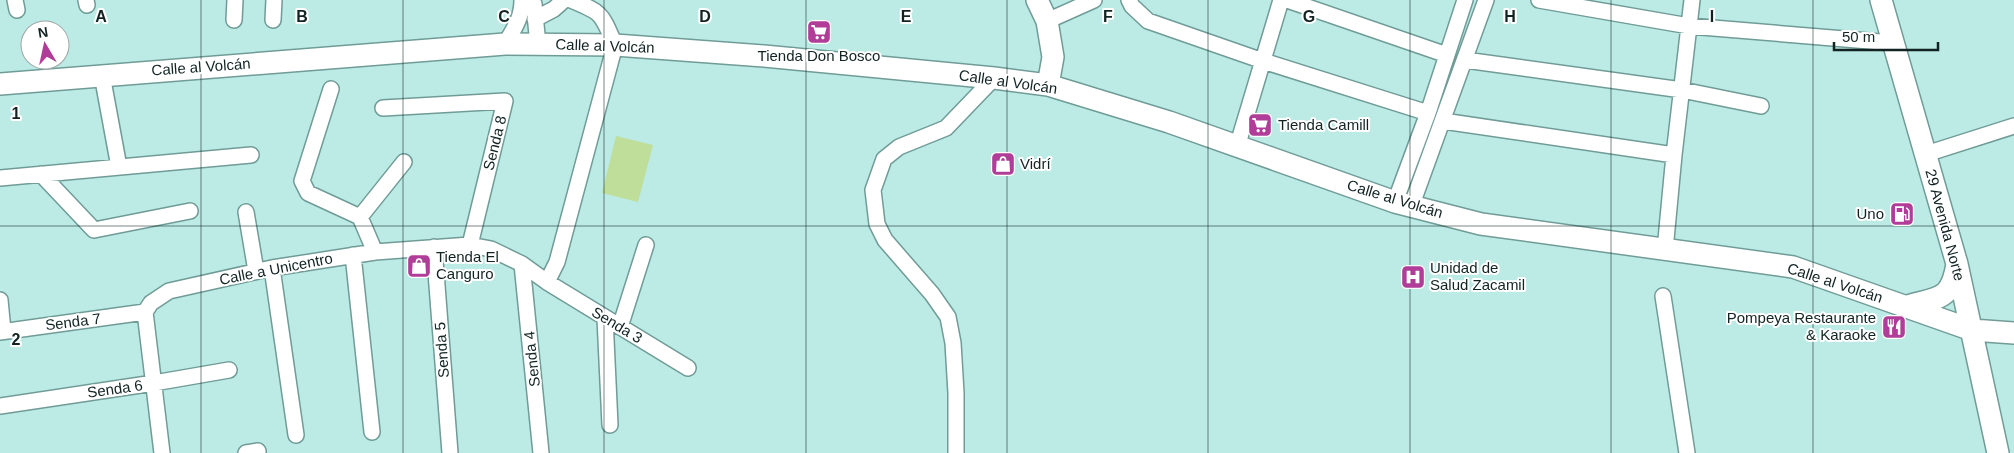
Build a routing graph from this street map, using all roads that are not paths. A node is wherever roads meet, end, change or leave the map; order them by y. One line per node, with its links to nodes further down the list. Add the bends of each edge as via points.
1 (235, 0): 18 (street)
2 (274, 0): 19 (street)
3 (522, 0): 23 (street, via 520,20)
4 (531, 0): 17 (street)
5 (564, 0): 17 (street, via 554,10)
6 (571, 0): 24 (street, via 595,10 604,18)
7 (1037, 0): 20 (main road)
8 (1094, 0): 20 (street)
9 (1129, 0): 28 (street, via 1148,21)
10 (1282, 0): 28 (street)
11 (1288, 0): 26 (street)
12 (1465, 0): 26 (street)
13 (1486, 0): 27 (street)
14 (1539, 0): 21 (street)
15 (1692, 0): 21 (street)
16 (1881, 0): 22 (main road, 29 Avenida Norte)
17 (536, 19): 25 (street)
18 (234, 20)
19 (273, 20)
20 (1047, 21): 32 (main road, via 1053,57)
21 (1689, 26): 22 (street); 34 (street)
22 (1893, 43): 42 (main road, 29 Avenida Norte)
23 (505, 44): 25 (main road, Calle al Volcán); 29 (main road, Calle al Volcán)
24 (615, 44): 25 (main road, Calle al Volcán); 30 (main road, Calle al Volcán); 64 (street, via 557,262)
25 (538, 45)
26 (1447, 55): 37 (street)
27 (1465, 60): 34 (street); 38 (street)
28 (1264, 61): 37 (street); 40 (street)
29 (102, 75): 31 (main road, Calle al Volcán); 47 (street)
30 (994, 78): 32 (main road, Calle al Volcán); 84 (street, via 946,128 899,147 884,159 873,190 877,224 885,240 948,317 956,393)
31 (0, 84)
32 (1048, 85): 40 (main road, Calle al Volcán, via 1169,122)
33 (331, 88): 53 (street, via 302,181 308,193)
34 (1682, 90): 35 (street); 44 (street)
35 (1761, 106)
36 (383, 108): 54 (street, Senda 8, via 505,101)
37 (1428, 112): 41 (street)
38 (1443, 120): 44 (street); 45 (street)
39 (2014, 126): 42 (street)
40 (1237, 147): 50 (main road, Calle al Volcán)
41 (1414, 151): 45 (street); 50 (street)
42 (1926, 154): 61 (main road, 29 Avenida Norte)
43 (251, 155): 47 (street)
44 (1674, 155): 57 (street)
45 (1429, 157): 50 (street)
46 (404, 162): 53 (street)
47 (119, 167): 48 (street)
48 (41, 174): 49 (street); 51 (street, via 94,230)
49 (0, 178)
50 (1403, 204): 57 (main road, Calle al Volcán, via 1481,224)
51 (190, 211)
52 (246, 212): 63 (street)
53 (360, 217): 58 (street)
54 (470, 245): 56 (street, Calle a Unicentro); 60 (street, Calle a Unicentro, via 491,249)
55 (646, 245): 70 (street)
56 (434, 247): 58 (street, Calle a Unicentro); 82 (street, Senda 5)
57 (1665, 250): 67 (main road, Calle al Volcán, via 1793,267)
58 (375, 252): 59 (street, Calle a Unicentro)
59 (353, 255): 62 (street, Calle a Unicentro); 79 (street)
60 (522, 264): 64 (street, Calle a Unicentro); 83 (street, Senda 4)
61 (1956, 264): 67 (main road, via 1954,283 1946,294); 71 (main road, 29 Avenida Norte)
62 (272, 268): 63 (street, Calle a Unicentro); 80 (street)
63 (256, 271): 68 (street, Calle a Unicentro, via 169,291 151,303)
64 (547, 282): 69 (street, Senda 3)
65 (1663, 296): 85 (street)
66 (0, 300): 72 (street)
67 (1907, 306): 71 (main road, Calle al Volcán)
68 (146, 312): 72 (street, Senda 7); 76 (street)
69 (605, 318): 70 (street, Senda 3); 78 (street)
70 (620, 327): 74 (street, Senda 3)
71 (1972, 330): 73 (main road, Calle al Volcán); 86 (main road, 29 Avenida Norte)
72 (2, 331)
73 (2014, 333)
74 (688, 368)
75 (230, 370): 76 (street, Senda 6)
76 (154, 384): 77 (street, Senda 6); 81 (street)
77 (0, 406)
78 (610, 425)
79 (372, 432)
80 (296, 435)
81 (162, 453)
82 (450, 453)
83 (541, 453)
84 (956, 453)
85 (1687, 453)
86 (1998, 453)

